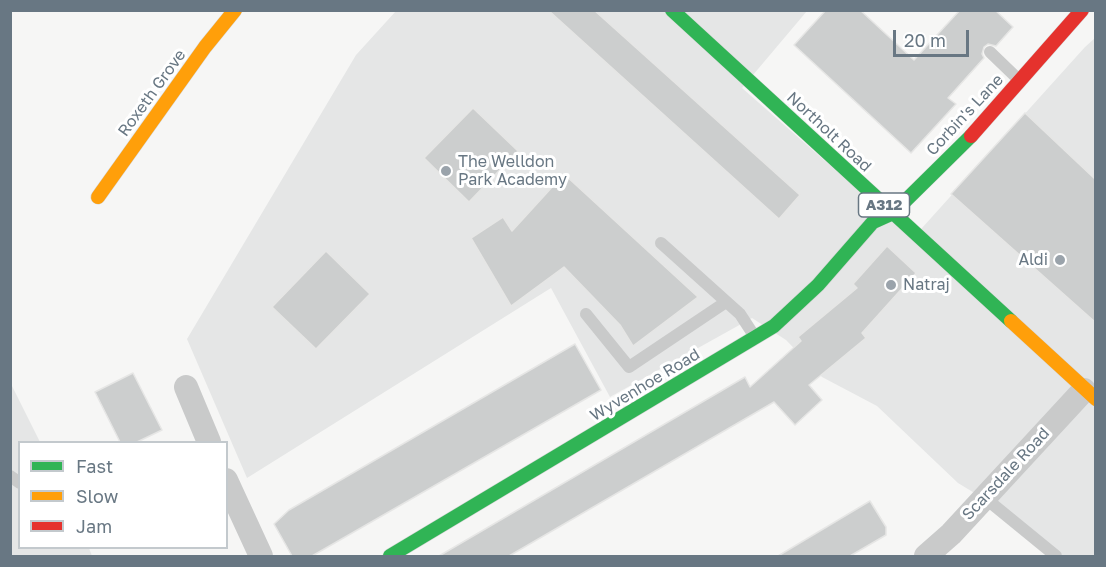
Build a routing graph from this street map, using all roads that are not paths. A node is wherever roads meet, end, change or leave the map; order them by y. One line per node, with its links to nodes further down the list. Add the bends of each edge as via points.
1 (235, 10): 6 (street, Roxeth Grove)
2 (672, 10): 7 (street, Northolt Road / A312)
3 (1082, 10): 5 (street, Corbin's Lane)
4 (990, 52): 5 (lane)
5 (1020, 81): 7 (street, Corbin's Lane, via 979,128)
6 (98, 197)
7 (893, 213): 11 (street, Wyvenhoe Road, via 873,222 818,285 774,326); 13 (street, Northolt Road / A312)
8 (662, 243): 9 (lane)
9 (726, 302): 10 (lane, via 629,367); 11 (lane)
10 (586, 314)
11 (755, 338): 18 (street, Wyvenhoe Road)
12 (186, 387): 14 (street)
13 (1090, 395): 16 (street, Scarsdale Road)
14 (207, 441)
15 (228, 484): 17 (street)
16 (985, 498): 19 (street, Scarsdale Road); 20 (lane)
17 (261, 556)
18 (390, 556)
19 (926, 556)
20 (1056, 556)

